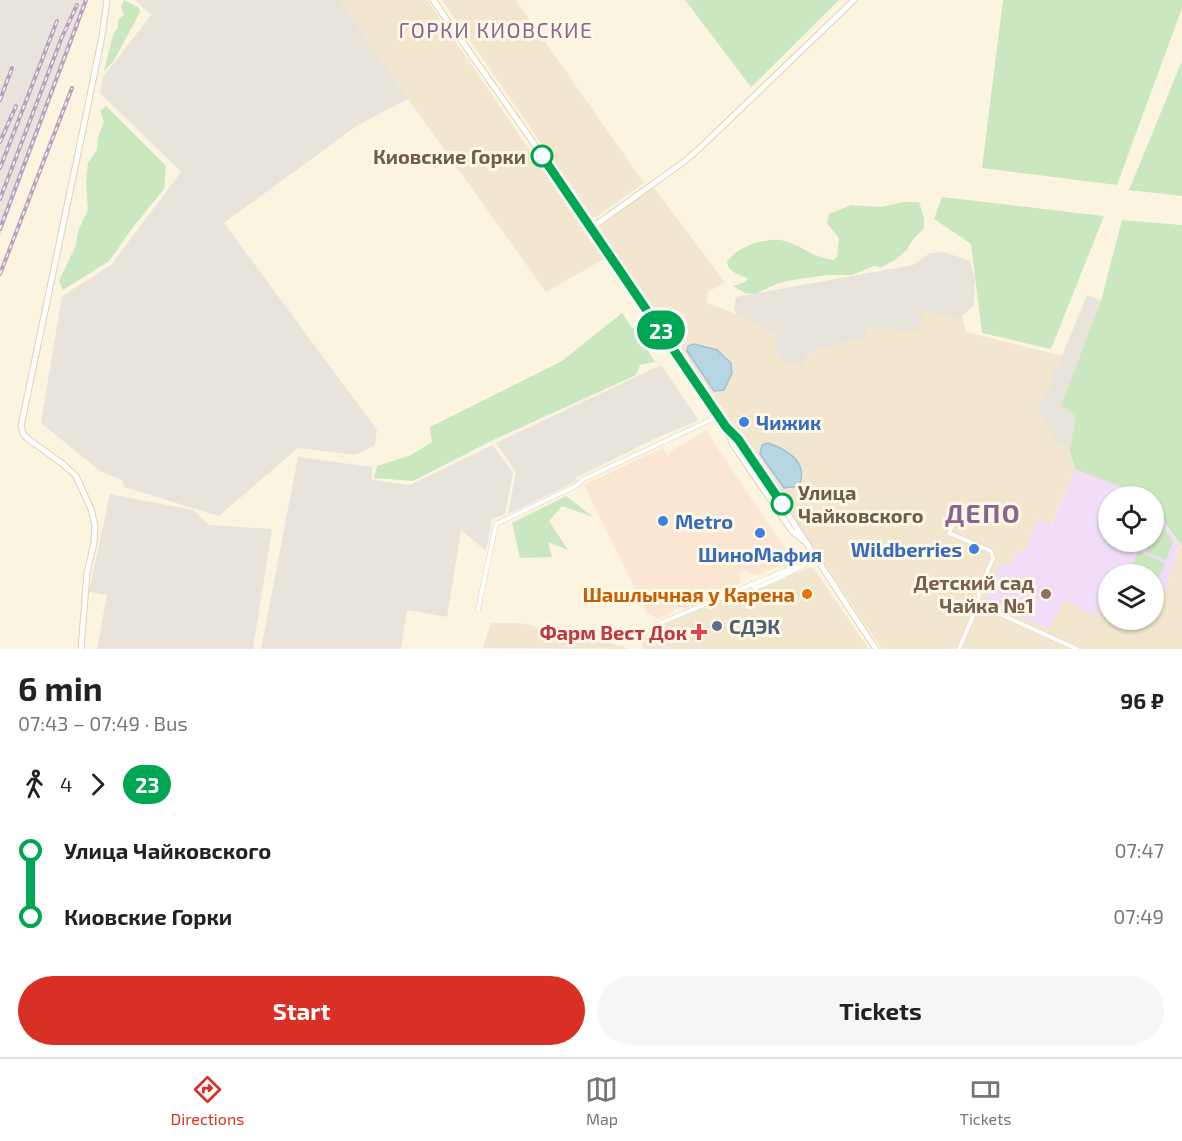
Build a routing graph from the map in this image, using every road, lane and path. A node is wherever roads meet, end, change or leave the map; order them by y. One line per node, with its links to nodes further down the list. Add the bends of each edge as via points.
1 (107, 0): 13 (street, via 21,426 27,438 76,477 91,510 94,543 87,573)
2 (433, 0): 4 (street)
3 (854, 0): 4 (street, via 685,161)
4 (590, 229): 5 (street)
5 (719, 416): 7 (street, via 797,527); 11 (street, via 584,478 576,486 496,524)
6 (961, 506): 10 (street, via 949,533 991,551 993,558 979,591)
7 (814, 558): 8 (street); 14 (street)
8 (799, 567): 9 (street); 9 (street, via 755,588)
9 (751, 584): 12 (street)
10 (978, 604): 15 (street); 16 (street)
11 (478, 610)
12 (656, 625)
13 (81, 649)
14 (876, 649)
15 (959, 649)
16 (1077, 649)

